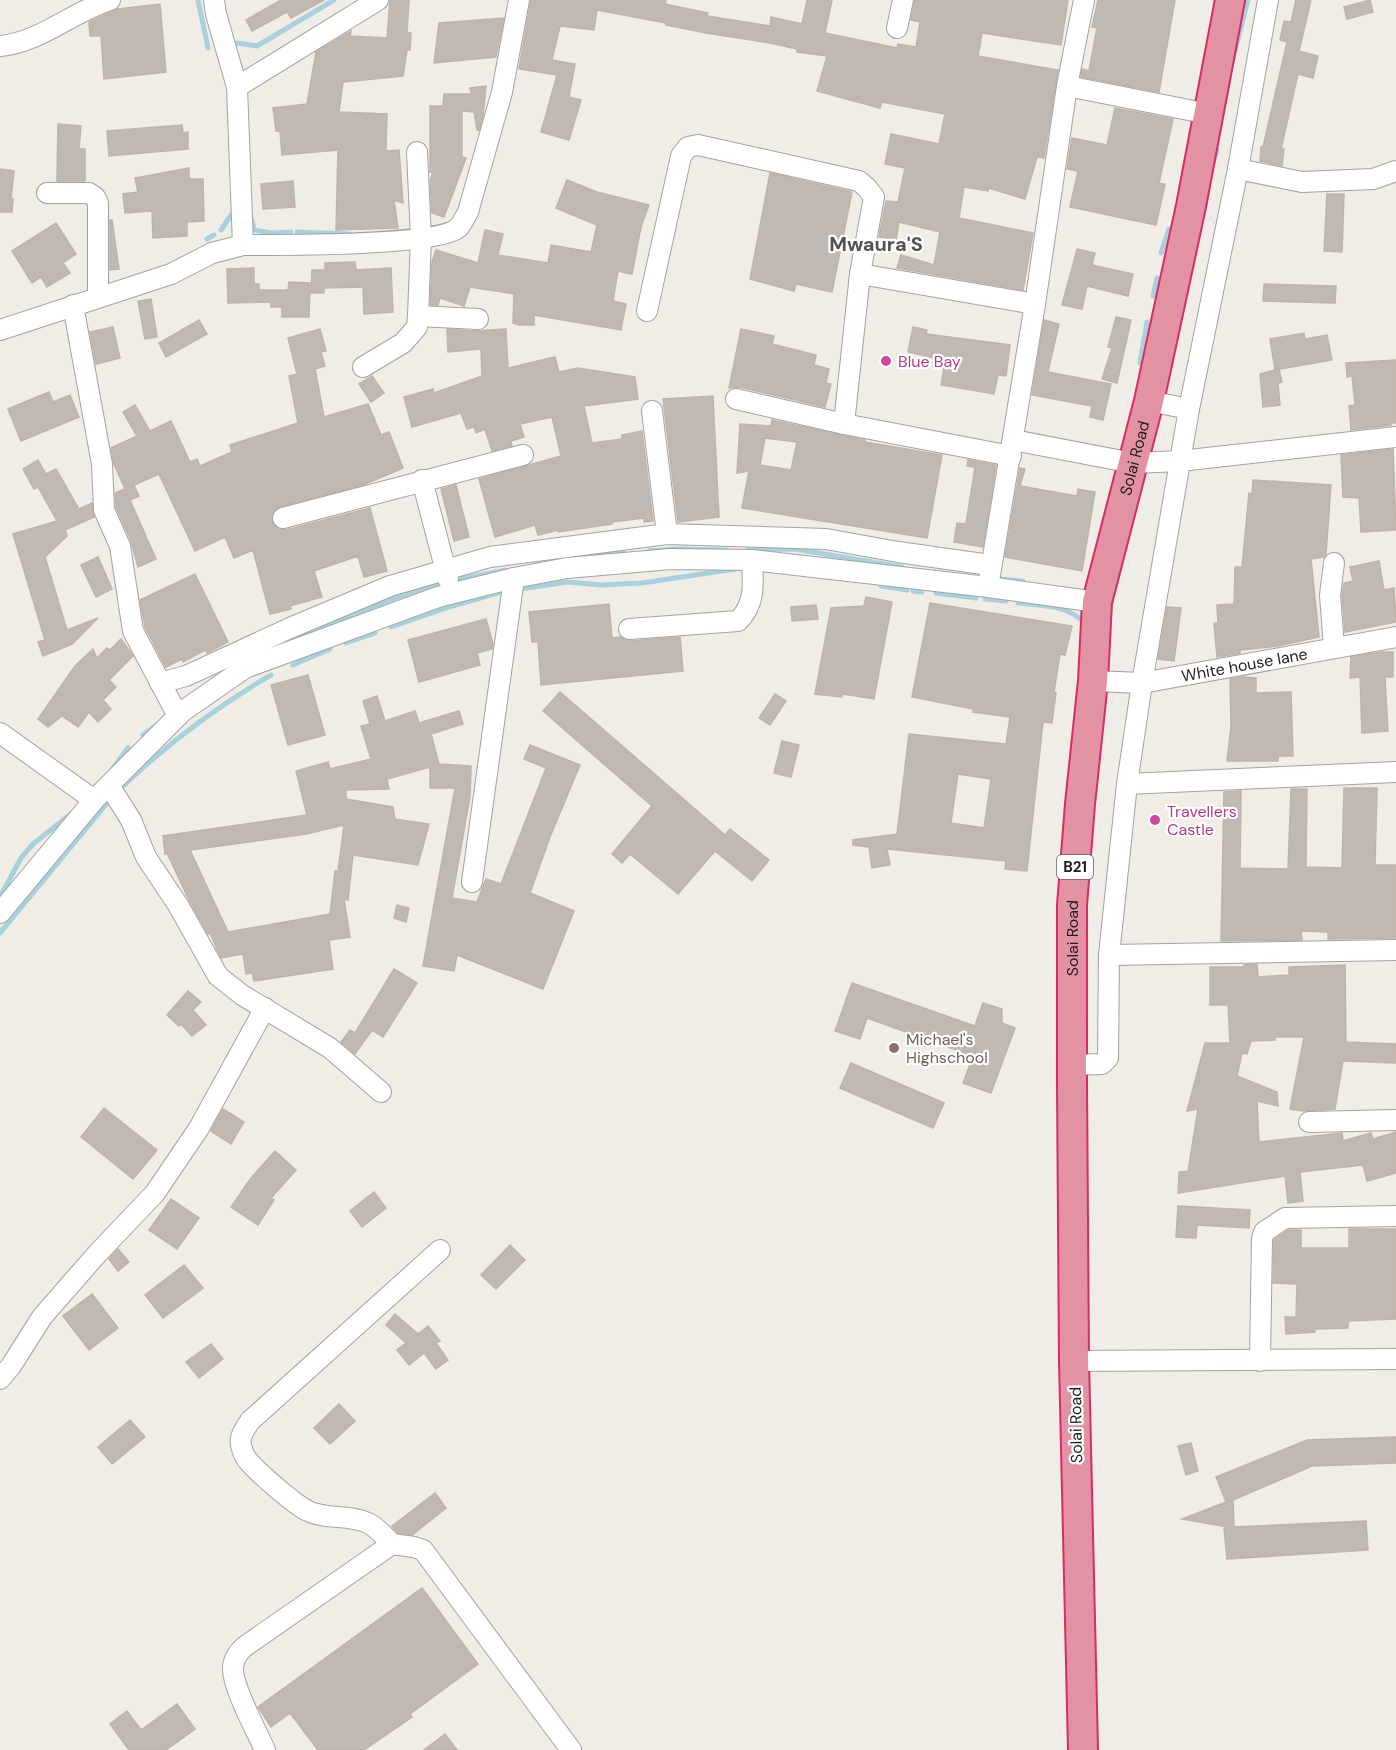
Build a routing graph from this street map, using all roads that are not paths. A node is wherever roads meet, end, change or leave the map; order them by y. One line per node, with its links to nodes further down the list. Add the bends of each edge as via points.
1 (110, 0): 10 (street, via 50,30)
2 (214, 0): 11 (street)
3 (378, 0): 11 (street)
4 (519, 0): 18 (street, via 502,92 468,212 459,228 443,236)
5 (903, 0): 9 (street)
6 (1084, 0): 12 (street)
7 (1230, 0): 13 (highway, Solai Road / B21)
8 (1268, 0): 15 (street)
9 (897, 28)
10 (0, 46)
11 (237, 87): 19 (street)
12 (1067, 87): 13 (street); 22 (street)
13 (1209, 114): 30 (highway, Solai Road / B21)
14 (417, 152): 18 (street)
15 (1238, 169): 16 (street, via 1302,182 1372,179); 31 (street)
16 (1396, 171)
17 (47, 193): 21 (street, via 89,193 98,203)
18 (422, 238): 19 (street); 25 (street)
19 (243, 245): 21 (street)
20 (860, 274): 22 (street); 24 (street, via 874,197 867,188 858,181 698,145 688,147 681,156); 33 (street)
21 (98, 297): 23 (street)
22 (1035, 304): 35 (street)
23 (73, 305): 27 (street); 54 (street, via 102,464 104,510 120,546 133,631)
24 (647, 311)
25 (418, 316): 26 (street); 28 (street, via 417,327 403,343)
26 (478, 319)
27 (0, 330)
28 (363, 367)
29 (736, 399): 33 (street)
30 (1149, 401): 31 (street); 38 (highway, Solai Road / B21)
31 (1189, 409): 37 (street)
32 (652, 411): 41 (street)
33 (844, 424): 35 (street)
34 (1396, 436): 37 (street)
35 (1012, 448): 38 (street); 44 (street)
36 (523, 454): 39 (street)
37 (1180, 461): 38 (street); 55 (street)
38 (1133, 463): 49 (highway, Solai Road / B21)
39 (422, 480): 40 (street); 45 (street)
40 (283, 518)
41 (667, 534): 44 (street, via 826,539); 45 (street, via 490,557)
42 (752, 560): 46 (street, via 670,559 567,568); 47 (street); 50 (street, via 752,595 747,612 738,621)
43 (1334, 563): 52 (street, via 1330,595)
44 (990, 565): 47 (street)
45 (445, 568): 48 (street); 54 (street, via 390,586 186,676)
46 (514, 578): 48 (street); 62 (street)
47 (988, 587): 49 (street)
48 (453, 593): 56 (street, via 245,668)
49 (1097, 602): 53 (highway, Solai Road / B21)
50 (629, 629)
51 (1396, 637): 52 (street, White house lane)
52 (1334, 647): 55 (street, White house lane)
53 (1093, 681): 55 (street, White house lane); 67 (highway, Solai Road / B21, via 1072,905)
54 (160, 683): 56 (street)
55 (1142, 683): 59 (street)
56 (178, 716): 60 (street)
57 (0, 733): 61 (street)
58 (1396, 772): 59 (street)
59 (1127, 784): 65 (street)
60 (110, 787): 61 (street); 66 (street, via 146,857 218,976)
61 (94, 800): 63 (street)
62 (472, 882)
63 (0, 913)
64 (1396, 950): 65 (street)
65 (1109, 955): 67 (street, via 1108,1058 1102,1064)
66 (265, 1008): 68 (street, via 330,1048); 76 (street, via 199,1128 154,1193)
67 (1072, 1065): 74 (highway, Solai Road / B21)
68 (381, 1092)
69 (1396, 1120): 70 (street)
70 (1309, 1122)
71 (1396, 1216): 75 (street, via 1285,1218 1264,1232)
72 (440, 1250): 77 (street, via 250,1421 241,1438 249,1462 307,1511 366,1522)
73 (1396, 1359): 75 (street)
74 (1074, 1361): 75 (street); 80 (highway, Solai Road / B21)
75 (1260, 1361)
76 (4, 1365)
77 (392, 1544): 78 (street, via 244,1647 235,1658 235,1682); 79 (street, via 423,1550)
78 (265, 1750)
79 (571, 1750)
80 (1083, 1750)

